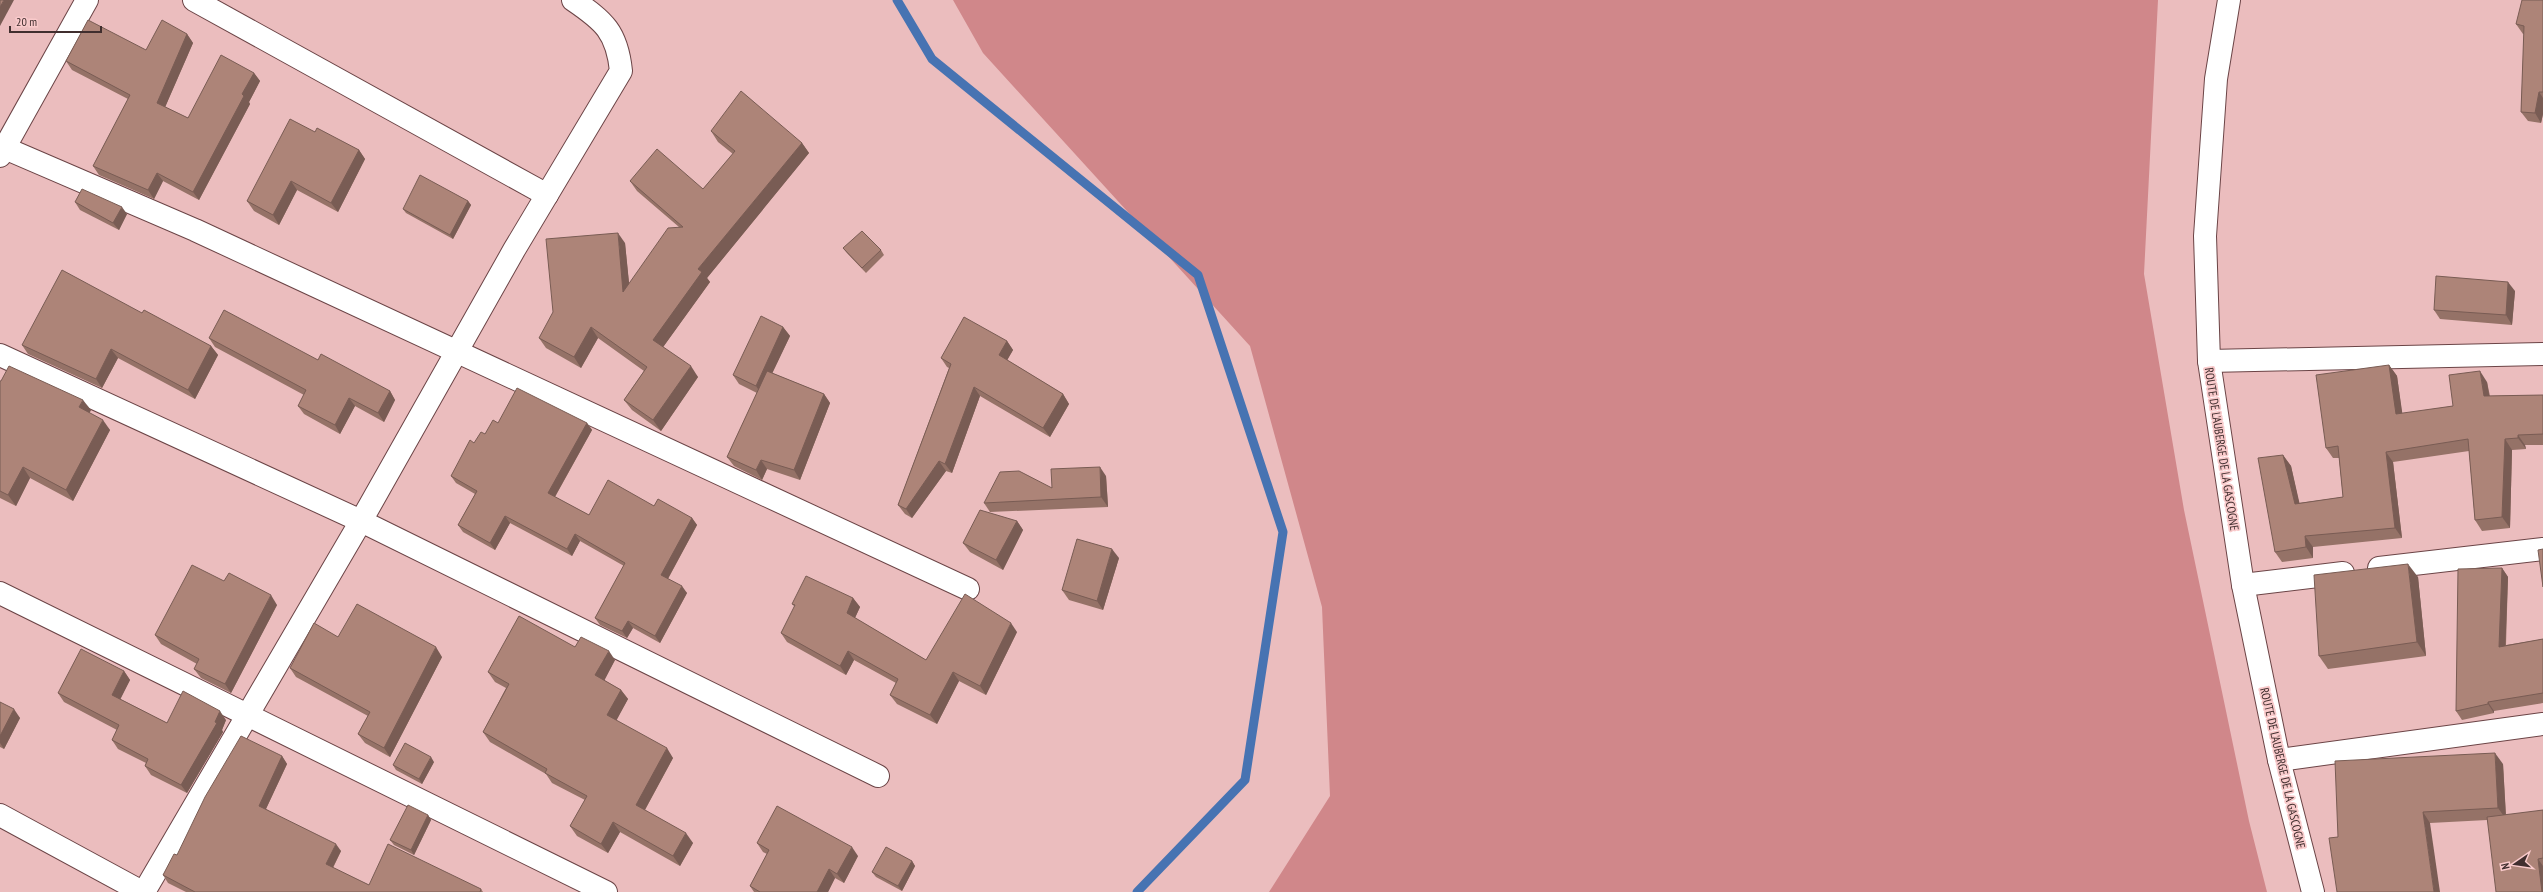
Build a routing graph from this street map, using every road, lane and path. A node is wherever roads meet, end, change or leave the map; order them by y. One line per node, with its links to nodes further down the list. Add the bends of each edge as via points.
1 (88, 0): 5 (street)
2 (194, 0): 6 (street)
3 (573, 0): 6 (street, via 601,19 618,48 621,71)
4 (2229, 0): 10 (street, ROUTE DE L'AUBERGE DE LA GASCOGNE, via 2216,79 2205,236)
5 (1, 150): 7 (street, via 195,230)
6 (546, 195): 7 (street)
7 (456, 352): 11 (street); 14 (street)
8 (2543, 354): 10 (street)
9 (0, 355): 11 (street)
10 (2209, 361): 13 (street, ROUTE DE L'AUBERGE DE LA GASCOGNE)
11 (361, 521): 16 (street); 19 (street)
12 (2543, 549): 13 (street)
13 (2243, 586): 18 (street, ROUTE DE L'AUBERGE DE LA GASCOGNE)
14 (968, 589)
15 (0, 593): 16 (street)
16 (247, 713): 21 (street); 22 (street)
17 (2543, 724): 18 (street)
18 (2279, 760): 23 (street, ROUTE DE L'AUBERGE DE LA GASCOGNE)
19 (878, 776)
20 (0, 815): 21 (street)
21 (143, 892)
22 (606, 892)
23 (2313, 892)

